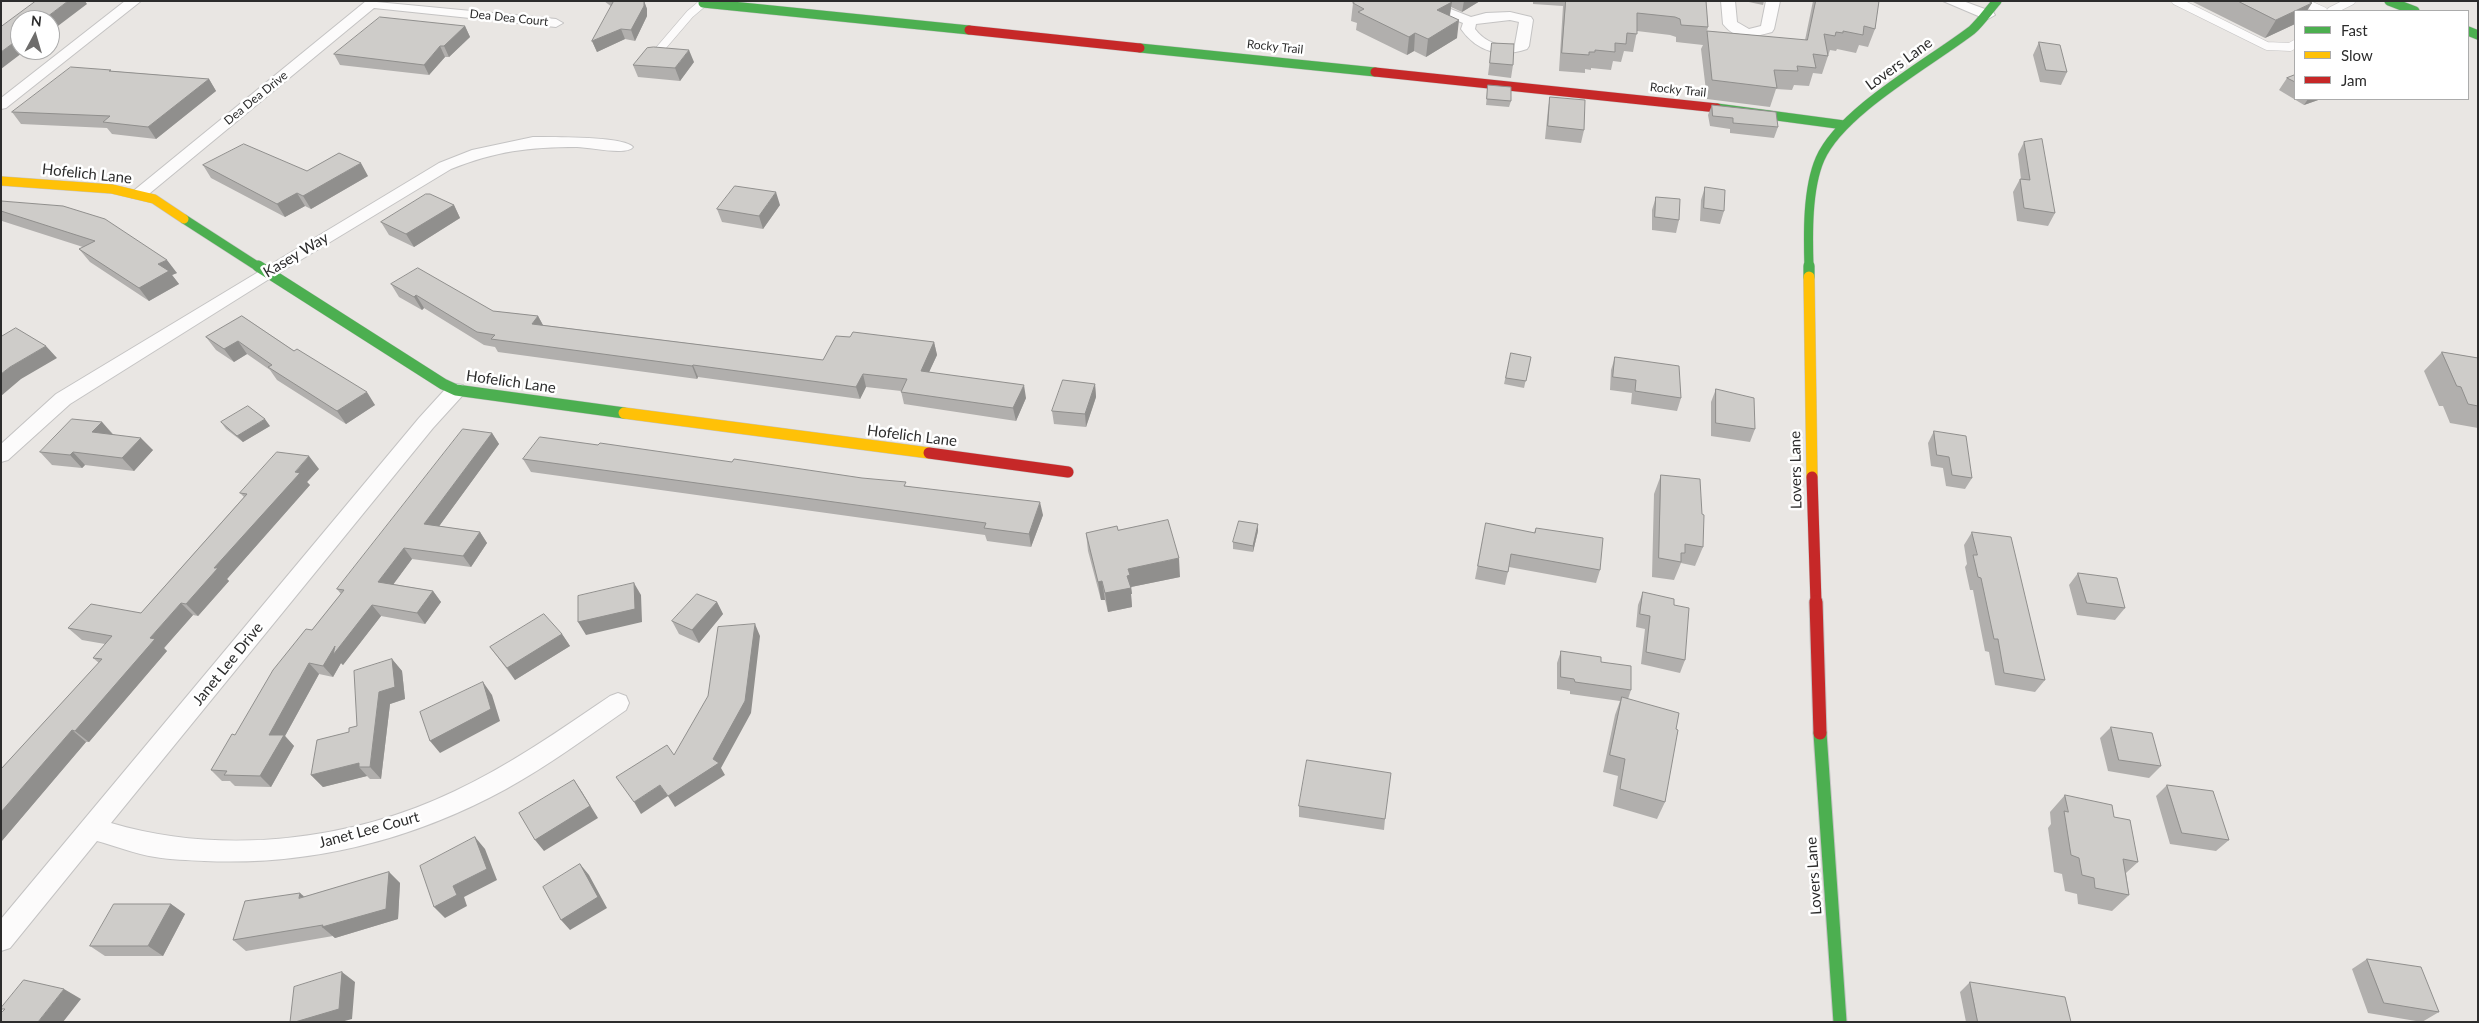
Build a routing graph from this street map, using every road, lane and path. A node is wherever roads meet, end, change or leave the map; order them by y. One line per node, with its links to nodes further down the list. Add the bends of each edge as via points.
1 (134, 1): 21 (street)
2 (1417, 1): 17 (street)
3 (1728, 1): 4 (street, via 1730,24 1747,34 1767,30)
4 (1773, 1)
5 (1950, 1): 16 (street)
6 (1997, 1): 16 (street, Lovers Lane)
7 (2176, 1): 19 (lane, via 2267,46)
8 (2301, 1): 13 (lane)
9 (2350, 1): 14 (lane)
10 (2389, 1): 15 (street)
11 (374, 3): 18 (street, Dea Dea Court); 25 (street, Dea Dea Drive)
12 (703, 4): 20 (lane, via 690,14); 22 (street, Rocky Trail, via 1486,83)
13 (2322, 10)
14 (2332, 10)
15 (2412, 10)
16 (1988, 15): 22 (street, Lovers Lane)
17 (1470, 21)
18 (556, 23)
19 (2294, 45)
20 (654, 56)
21 (1, 105)
22 (1844, 125): 33 (street, Lovers Lane, via 1829,141 1819,161 1808,214 1807,253 1819,725)
23 (625, 147): 26 (street, Kasey Way, via 554,141 512,144 478,153 445,166)
24 (1, 180): 25 (street, Hofelich Lane, via 112,189)
25 (138, 195): 26 (street, Hofelich Lane, via 154,199)
26 (268, 272): 27 (street, Hofelich Lane); 28 (street, Kasey Way, via 63,399)
27 (456, 390): 29 (street, Hofelich Lane); 31 (street, Janet Lee Drive)
28 (1, 455)
29 (1068, 472)
30 (618, 703): 31 (street, Janet Lee Court, via 497,782 435,812 382,830 305,847 222,852 155,846)
31 (92, 828): 32 (street, Janet Lee Drive)
32 (1, 939)
33 (1840, 1022)

